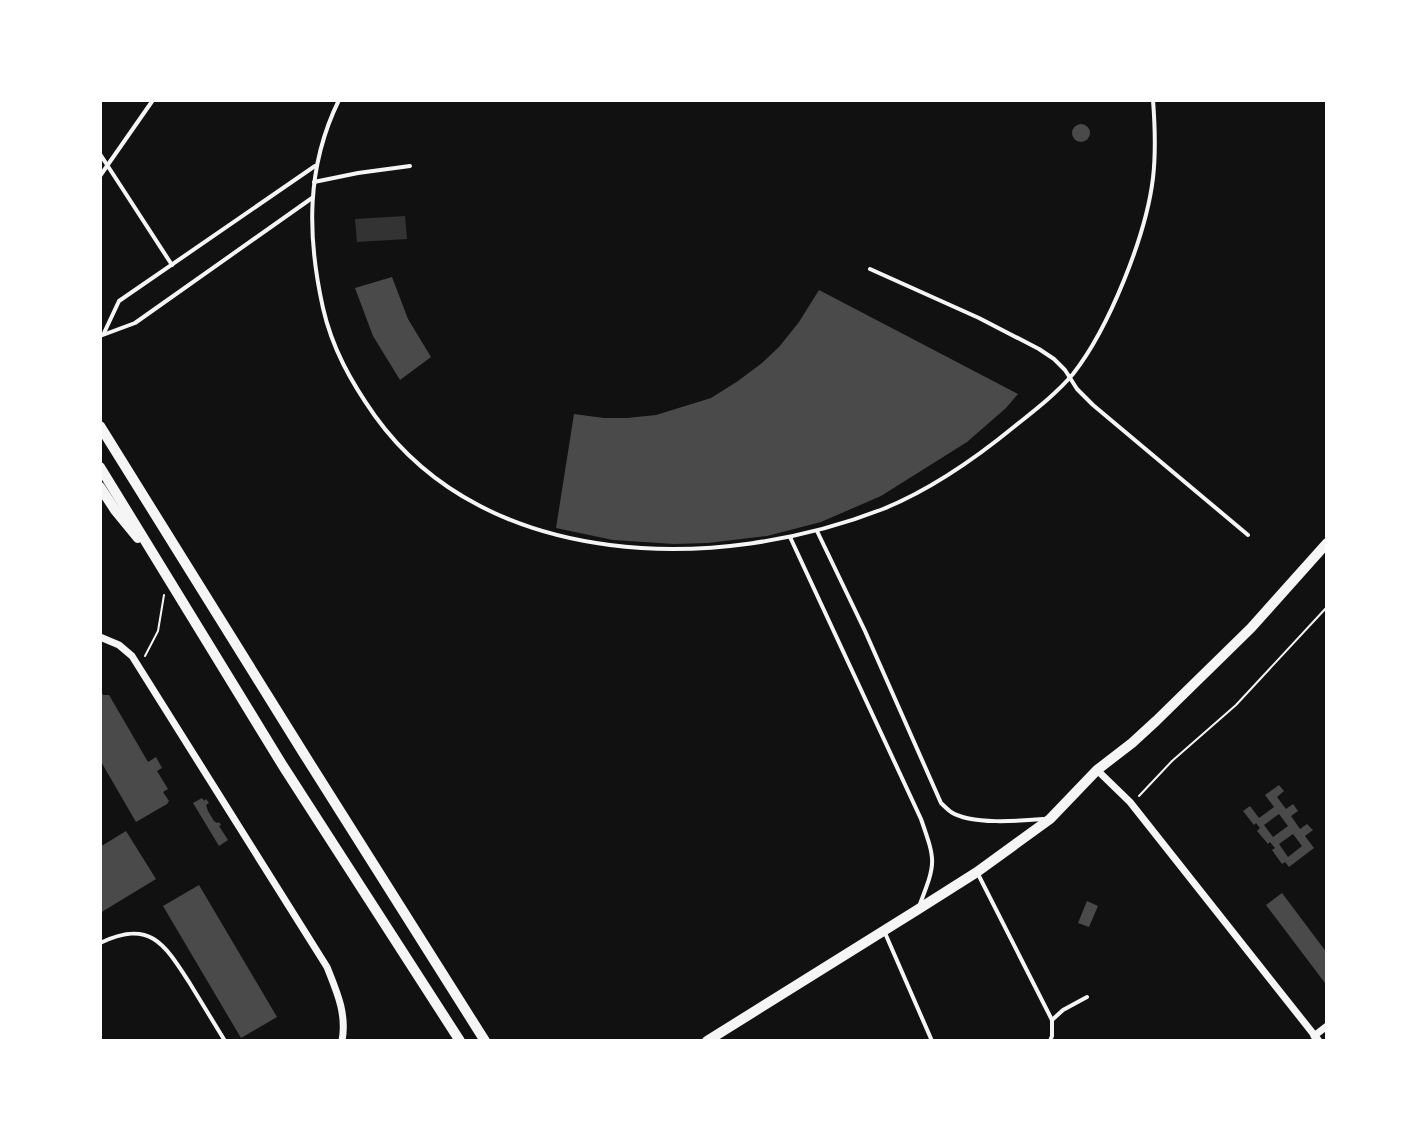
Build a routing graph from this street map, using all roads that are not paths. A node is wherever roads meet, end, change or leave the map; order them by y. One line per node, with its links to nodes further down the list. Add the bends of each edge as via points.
1 (153, 100): 6 (lane)
2 (339, 100): 5 (lane)
3 (1153, 100): 14 (lane, via 1149,204 1113,305)
4 (100, 154): 6 (lane)
5 (317, 164): 9 (lane); 11 (lane)
6 (107, 166): 8 (lane); 11 (lane)
7 (410, 166): 9 (lane)
8 (100, 176)
9 (313, 182): 10 (lane)
10 (312, 198): 13 (lane, via 135,323); 20 (lane, via 317,280 341,362 387,433 449,489 510,520 600,543 680,549)
11 (172, 265): 13 (lane, via 119,301)
12 (870, 269): 14 (lane, via 1039,349)
13 (102, 335)
14 (1069, 378): 18 (lane, via 988,448 934,483 883,509); 19 (lane, via 1117,426)
15 (100, 426): 37 (main road)
16 (100, 467): 22 (main road)
17 (100, 487): 22 (main road)
18 (817, 531): 20 (lane); 25 (lane, via 941,803 969,818)
19 (1248, 535)
20 (790, 537): 27 (lane, via 921,819 933,869)
21 (1327, 543): 24 (main road, via 1251,628 1140,736)
22 (160, 564): 36 (main road)
23 (100, 637): 35 (street, via 132,656 327,967 344,1017)
24 (1097, 770): 25 (main road); 33 (street, via 1130,802)
25 (1050, 819): 26 (main road)
26 (977, 872): 27 (main road); 31 (lane)
27 (917, 910): 28 (main road)
28 (884, 931): 38 (main road); 39 (lane)
29 (100, 943): 34 (lane, via 126,933 155,939 170,952)
30 (1087, 997): 31 (lane)
31 (1052, 1020): 40 (lane)
32 (1327, 1026): 33 (street)
33 (1316, 1038)
34 (225, 1041)
35 (342, 1041)
36 (460, 1041)
37 (485, 1041)
38 (707, 1041)
39 (932, 1041)
40 (1050, 1041)

